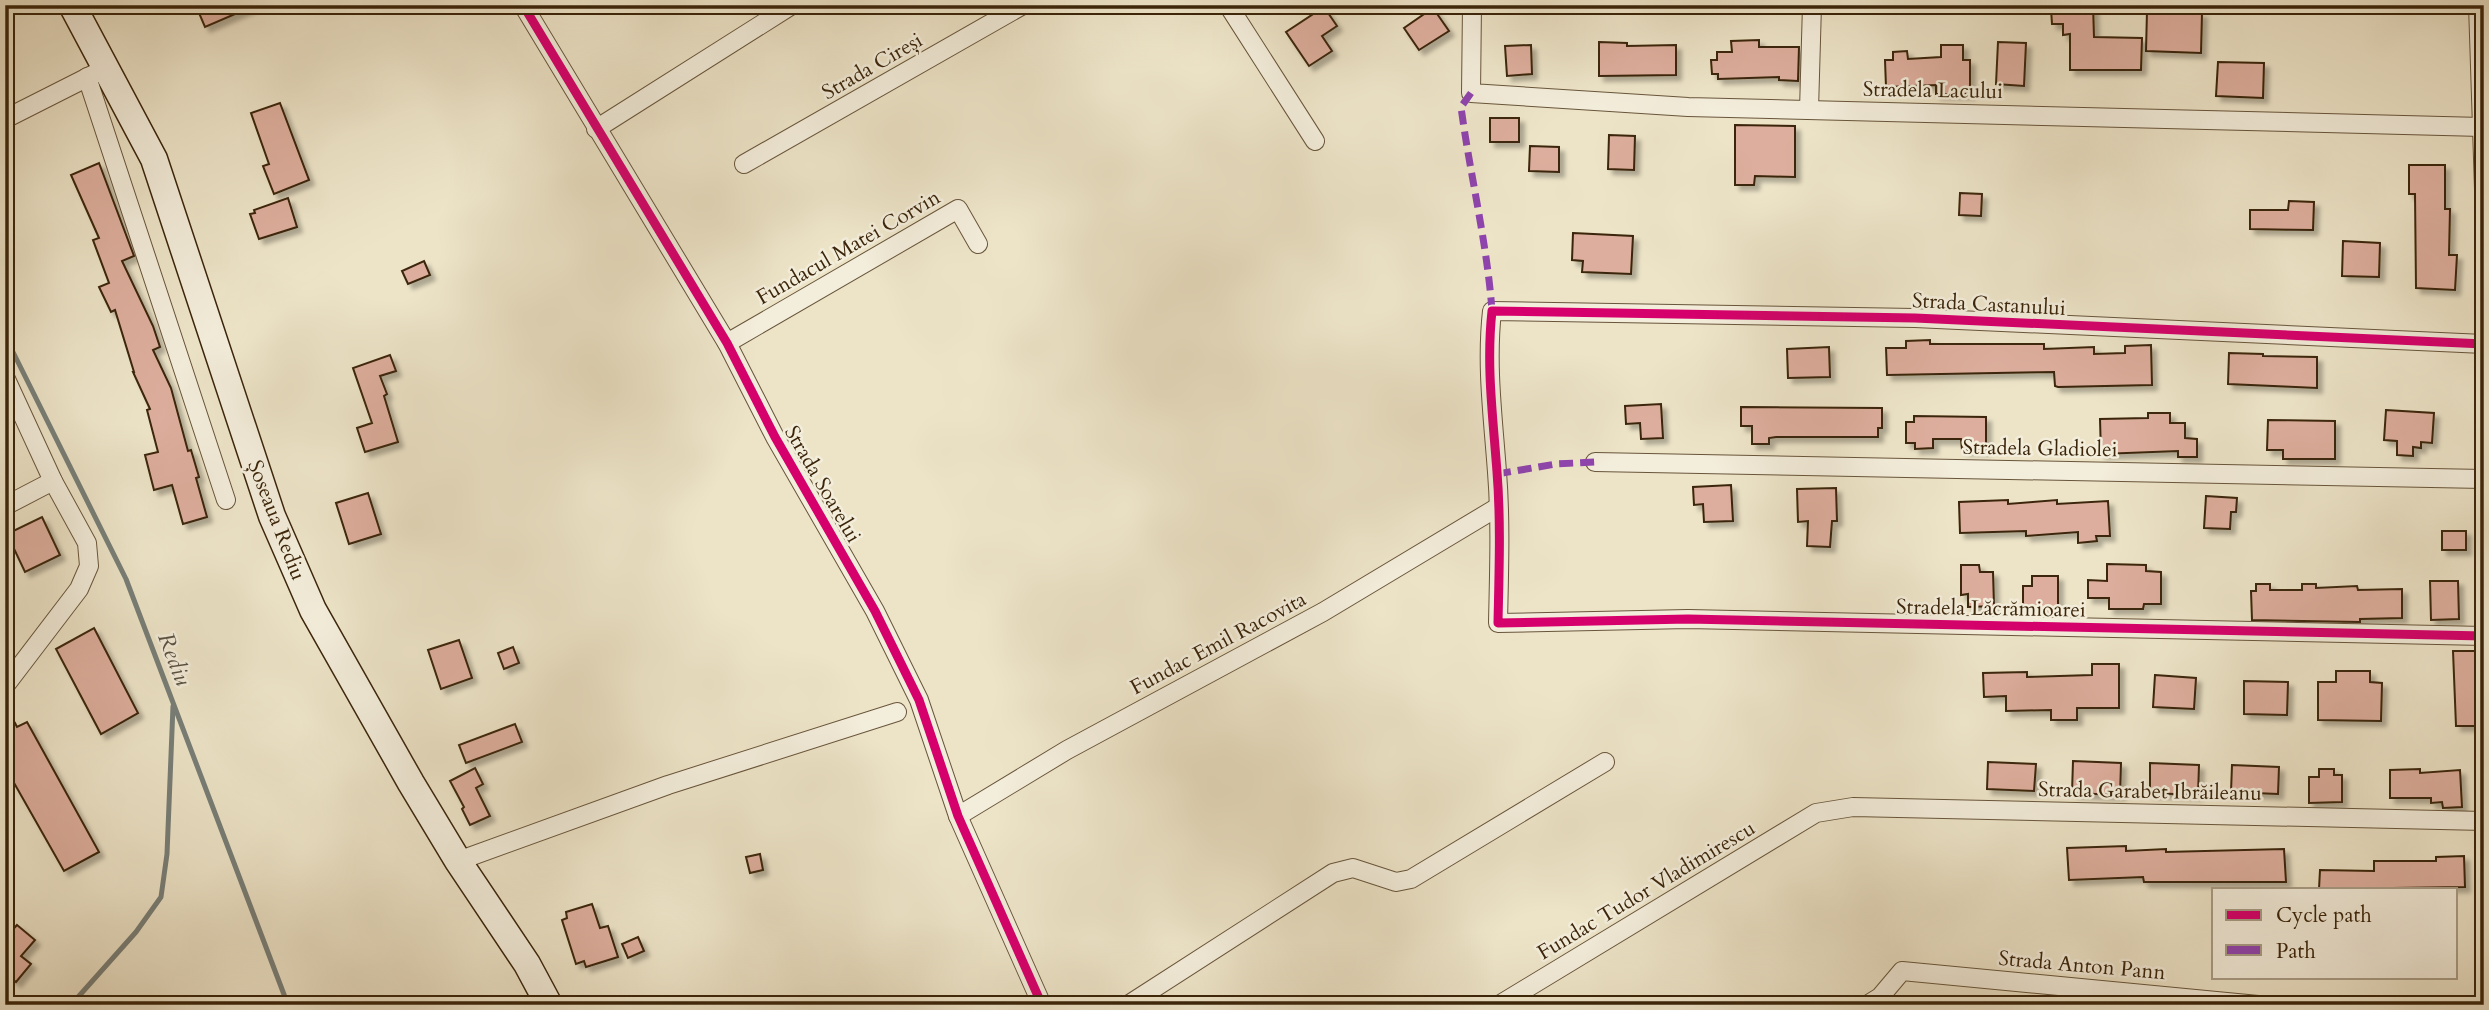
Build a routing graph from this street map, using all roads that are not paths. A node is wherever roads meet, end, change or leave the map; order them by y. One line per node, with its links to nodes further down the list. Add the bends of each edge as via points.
1 (72, 5): 9 (main road, Șoseaua Rediu)
2 (523, 5): 13 (street, Strada Soarelui)
3 (792, 5): 13 (street)
4 (1023, 5): 15 (street, Strada Cireși)
5 (1228, 5): 14 (street)
6 (1472, 5): 10 (street, Stradela Lacului, via 1471,93)
7 (1812, 5): 10 (street)
8 (2478, 5): 12 (street)
9 (96, 73): 11 (street); 24 (street); 34 (main road, Șoseaua Rediu, via 154,159 285,550 313,610)
10 (1809, 110): 12 (street, Stradela Lacului)
11 (5, 119)
12 (2482, 127): 16 (street)
13 (596, 129): 18 (street, Strada Soarelui)
14 (1315, 141)
15 (744, 164)
16 (2484, 190)
17 (978, 244): 18 (street, Fundacul Matei Corvin, via 958,209)
18 (727, 343): 32 (street, Strada Soarelui, via 919,700)
19 (2484, 344): 26 (street, Strada Castanului, via 1915,318 1492,311 1489,395)
20 (5, 377): 23 (street)
21 (1595, 462): 22 (street, Stradela Gladiolei)
22 (2484, 479)
23 (53, 481): 25 (street); 28 (street, via 88,543 89,566 79,589)
24 (226, 500)
25 (5, 506)
26 (1498, 507): 27 (street, Stradela Lăcrămioarei, via 1498,623 1702,619); 32 (street, Fundac Emil Racovita, via 1323,612 1068,750)
27 (2484, 635)
28 (5, 686)
29 (897, 712): 34 (street, via 668,785)
30 (1605, 762): 37 (street, via 1411,878 1396,882 1353,868 1333,873)
31 (1816, 813): 33 (street, Strada Garabet Ibrăileanu, via 1853,807); 38 (street, Fundac Tudor Vladimirescu)
32 (958, 816): 36 (street, Strada Soarelui)
33 (2484, 821)
34 (458, 860): 35 (main road, Șoseaua Rediu, via 527,964)
35 (548, 1005)
36 (1042, 1005)
37 (1128, 1005)
38 (1499, 1005)
39 (1867, 1005): 40 (street, Strada Anton Pann, via 1902,971)
40 (2259, 1005)

